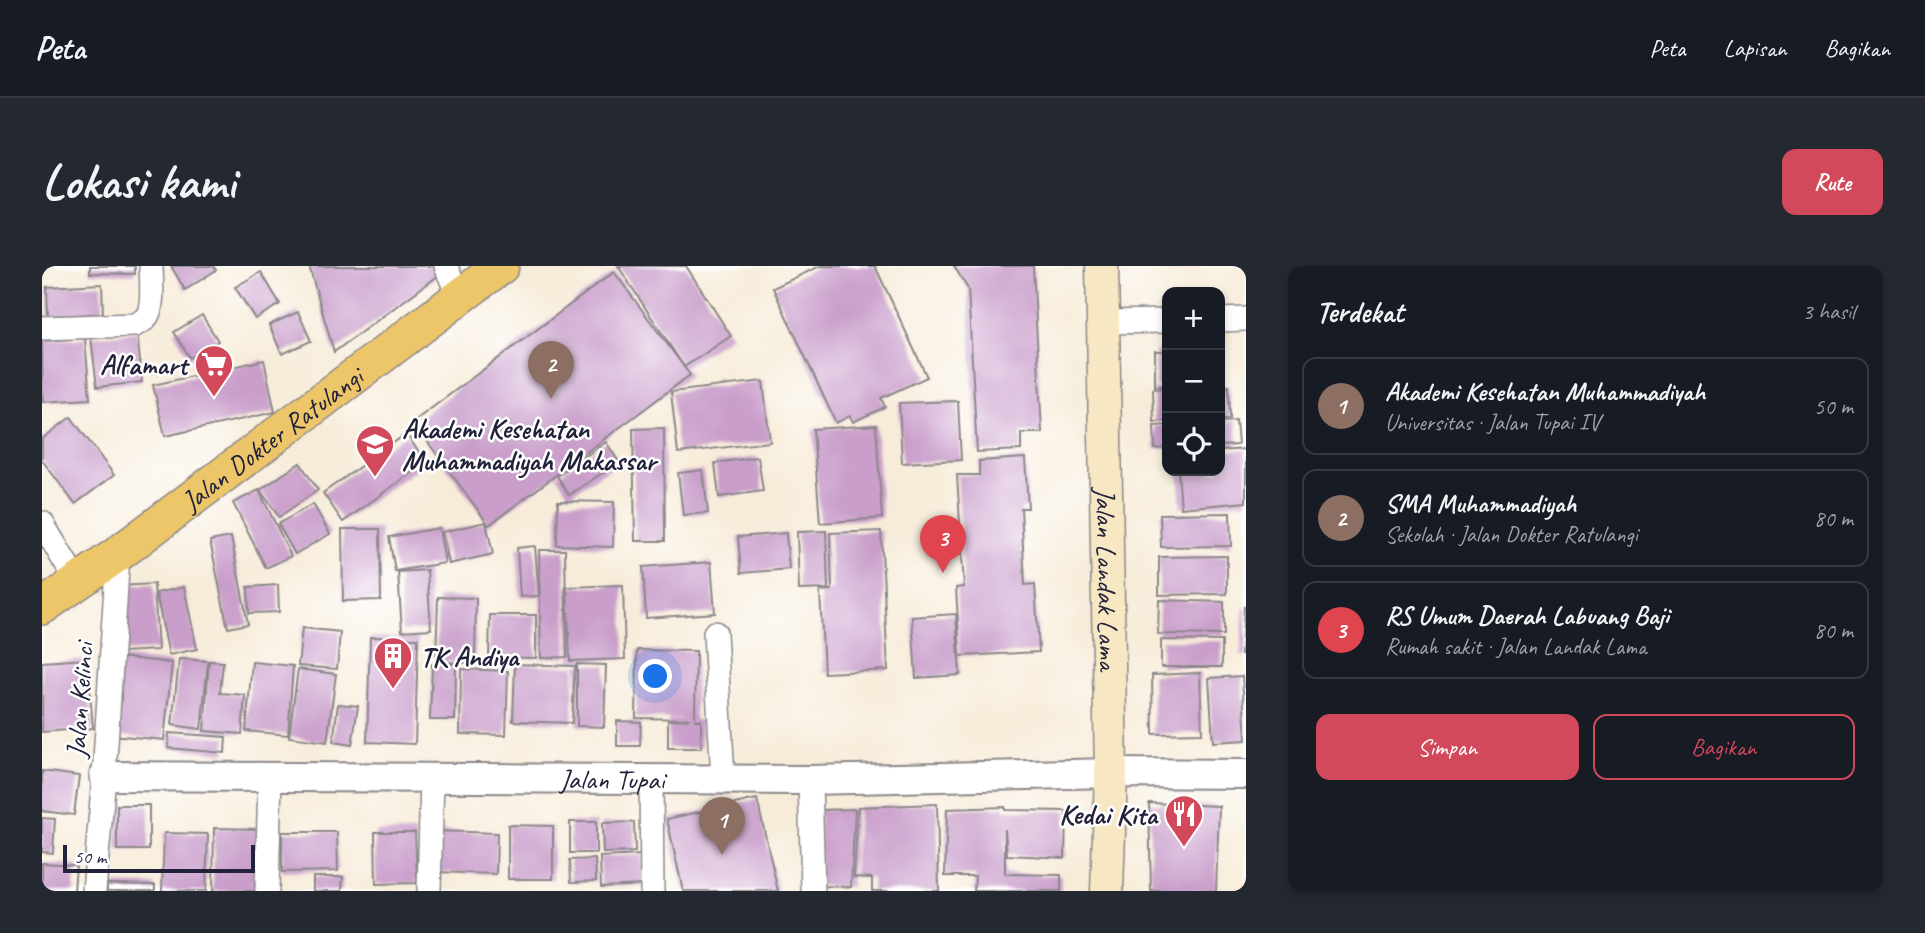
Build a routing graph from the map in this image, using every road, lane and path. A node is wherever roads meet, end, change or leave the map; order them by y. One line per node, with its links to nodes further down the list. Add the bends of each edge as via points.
1 (151, 266): 9 (street, via 152,297 145,320 135,325)
2 (501, 266): 4 (main road, Jalan Dokter Ratulangi)
3 (1102, 266): 8 (main road, Jalan Landak Lama)
4 (453, 282): 11 (main road, Jalan Dokter Ratulangi)
5 (1246, 319): 6 (street)
6 (1225, 320)
7 (1162, 321): 8 (street)
8 (1103, 322): 15 (main road, Jalan Landak Lama)
9 (42, 328)
10 (42, 523): 12 (street)
11 (118, 554): 12 (main road, Jalan Dokter Ratulangi); 17 (street, Jalan Kelinci)
12 (77, 582): 13 (main road, Jalan Dokter Ratulangi)
13 (42, 607)
14 (715, 633): 21 (street)
15 (1111, 773): 16 (street, Jalan Tupai); 22 (street, Jalan Tupai); 28 (main road, Jalan Landak Lama)
16 (1246, 774)
17 (104, 776): 18 (street, Jalan Tupai); 23 (street, Jalan Kelinci)
18 (271, 776): 19 (street, Jalan Tupai); 24 (street)
19 (432, 777): 20 (street, Jalan Tupai); 25 (street)
20 (651, 778): 21 (street, Jalan Tupai); 26 (street)
21 (723, 779): 22 (street, Jalan Tupai)
22 (810, 780): 27 (street)
23 (94, 891)
24 (267, 891)
25 (429, 891)
26 (652, 891)
27 (813, 891)
28 (1107, 891)

